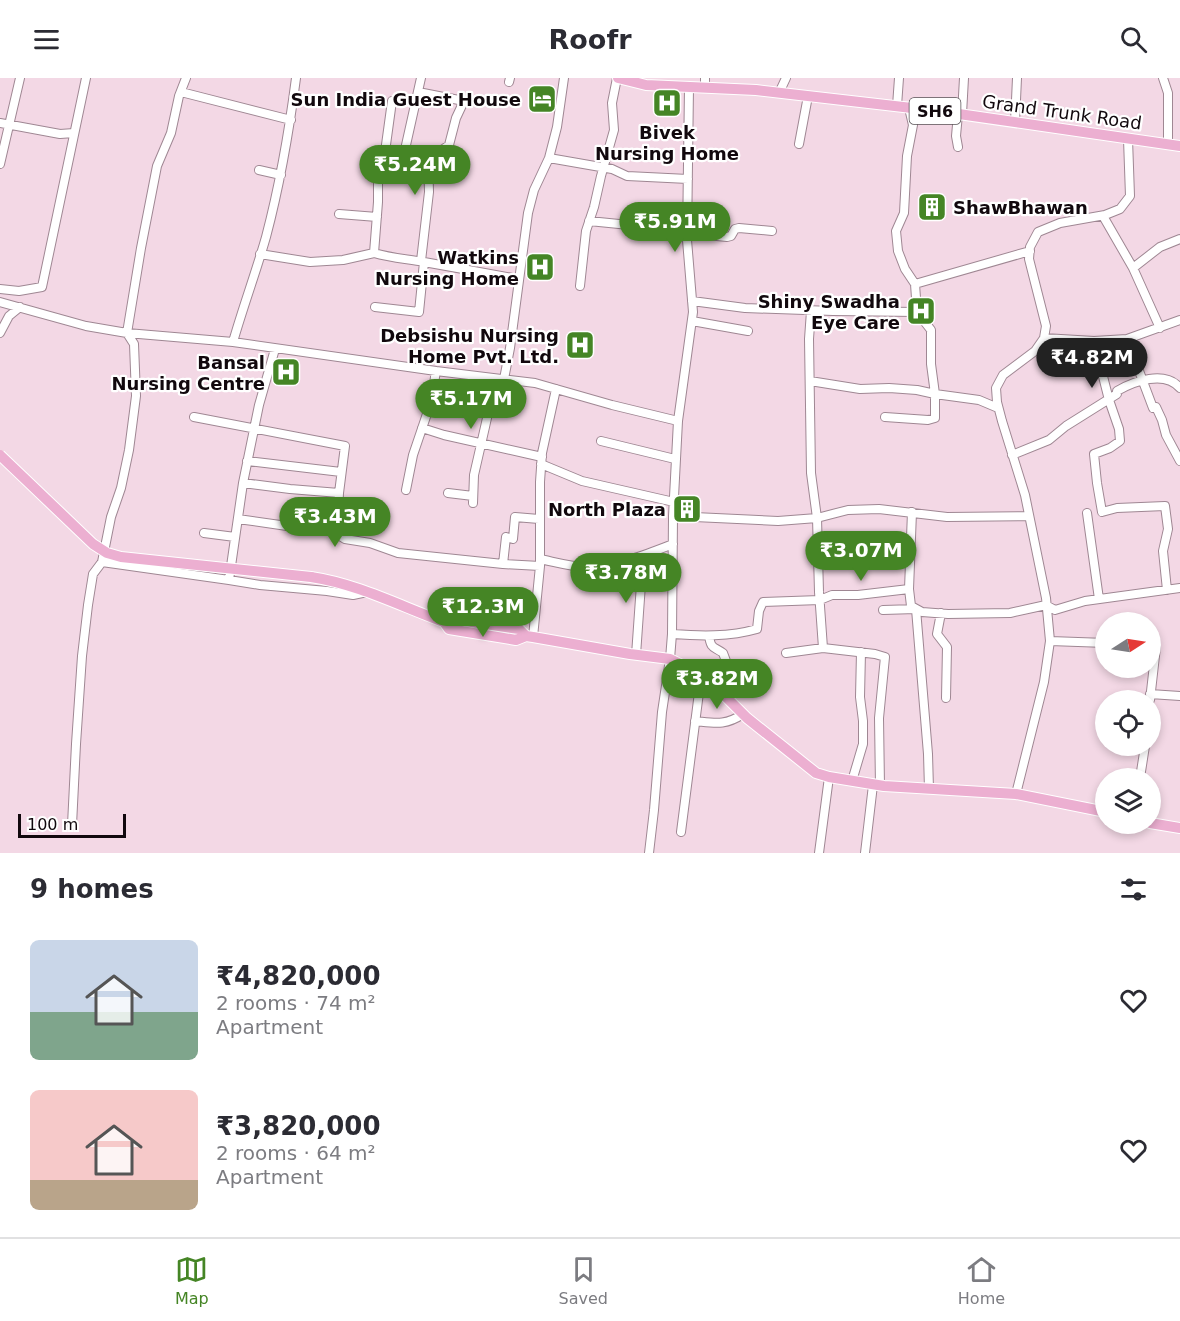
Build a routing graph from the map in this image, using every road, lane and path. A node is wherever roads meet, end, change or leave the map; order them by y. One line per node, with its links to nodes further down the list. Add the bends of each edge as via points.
1 (20, 78): 25 (street)
2 (86, 78): 26 (street)
3 (186, 78): 15 (street)
4 (296, 78): 23 (street)
5 (421, 78): 16 (street)
6 (564, 78): 35 (street)
7 (786, 78): 17 (street)
8 (899, 78): 20 (street)
9 (964, 78): 22 (street)
10 (1017, 78): 24 (street)
11 (1163, 78): 29 (street)
12 (623, 79): 14 (main road, Grand Trunk Road / SH6, via 646,85); 37 (street, via 612,103 614,129)
13 (705, 83): 14 (main road, Grand Trunk Road / SH6); 17 (main road, Grand Trunk Road / SH6)
14 (689, 87): 40 (street)
15 (181, 92): 23 (street); 68 (street, via 171,133 157,166)
16 (418, 92): 33 (street); 34 (street, via 464,101 449,145)
17 (779, 93): 18 (main road, Grand Trunk Road / SH6)
18 (808, 96): 20 (main road, Grand Trunk Road / SH6); 28 (street)
19 (392, 101): 32 (street)
20 (897, 106): 21 (main road, Grand Trunk Road / SH6)
21 (909, 108): 22 (main road, Grand Trunk Road / SH6); 54 (street, via 913,125 904,213 896,231 897,251)
22 (960, 114): 24 (main road, Grand Trunk Road / SH6); 30 (street)
23 (291, 120): 39 (street)
24 (1016, 122): 27 (main road, Grand Trunk Road / SH6)
25 (5, 124): 26 (street); 31 (street)
26 (74, 133): 56 (street, via 42,287)
27 (1128, 139): 29 (main road, Grand Trunk Road / SH6); 42 (street, via 1130,196 1120,209)
28 (799, 144)
29 (1174, 145)
30 (958, 147)
31 (2, 148): 36 (street)
32 (385, 152): 33 (street); 43 (street, via 381,151 378,170)
33 (404, 154): 34 (street)
34 (428, 157): 51 (street)
35 (549, 158): 37 (street); 53 (street, via 528,213)
36 (0, 164)
37 (603, 167): 40 (street, via 627,176); 44 (street)
38 (259, 170): 39 (street)
39 (281, 175): 50 (street)
40 (688, 179): 45 (street)
41 (339, 214): 43 (street)
42 (1103, 216): 48 (street, via 1060,223 1038,232); 52 (street)
43 (377, 217): 49 (street)
44 (589, 221): 45 (street); 55 (street)
45 (687, 230): 46 (street, via 727,237 739,228); 57 (street)
46 (772, 231)
47 (1180, 239): 52 (street, via 1160,247)
48 (1030, 250): 54 (street); 69 (street, via 1030,268 1046,326)
49 (374, 253): 50 (street, via 343,261 310,262); 51 (street)
50 (260, 254): 72 (street)
51 (423, 262): 53 (street); 60 (street, via 419,312)
52 (1133, 268): 65 (street)
53 (518, 279): 75 (street)
54 (915, 285): 62 (street)
55 (580, 286)
56 (0, 289)
57 (692, 301): 61 (street); 64 (street)
58 (0, 302): 59 (street)
59 (20, 306): 67 (street); 68 (street, via 86,326)
60 (375, 306)
61 (811, 310): 62 (street); 77 (street)
62 (917, 312): 80 (street, via 931,330)
63 (1180, 320): 65 (street)
64 (692, 321): 66 (street); 85 (street)
65 (1160, 328): 70 (street)
66 (748, 331)
67 (0, 333)
68 (127, 333): 72 (street); 114 (street, via 134,344 136,396 129,450)
69 (1044, 338): 71 (street); 82 (street, via 1035,351 1004,375 996,388)
70 (1127, 339): 71 (street); 76 (street)
71 (1094, 341): 81 (street)
72 (233, 342): 73 (street)
73 (275, 349): 74 (street); 87 (street)
74 (436, 371): 75 (street); 86 (street)
75 (504, 380): 79 (street); 89 (street, via 489,409)
76 (1143, 380): 78 (street, via 1161,378); 81 (street, via 1120,388); 95 (street, via 1150,403 1156,407)
77 (810, 381): 80 (street); 106 (street, via 811,473)
78 (1180, 388)
79 (556, 389): 85 (street); 94 (street)
80 (935, 394): 82 (street, via 979,400); 84 (street, via 935,418)
81 (1109, 400): 91 (street, via 1050,440); 120 (street, via 1120,441 1094,454 1102,512 1165,506 1168,529 1163,551)
82 (998, 408): 91 (street)
83 (194, 417): 87 (street)
84 (885, 417)
85 (678, 421): 92 (street)
86 (422, 428): 89 (street); 98 (street)
87 (254, 430): 93 (street); 96 (street, via 345,446)
88 (601, 441): 92 (street)
89 (481, 443): 94 (street); 100 (street, via 473,499)
90 (0, 455): 121 (main road, bridge, via 107,553 311,577)
91 (1012, 455): 105 (street)
92 (675, 459): 101 (street)
93 (247, 461): 96 (street); 97 (street)
94 (542, 461): 101 (street, via 582,481); 108 (street)
95 (1180, 461)
96 (341, 472): 99 (street)
97 (243, 483): 99 (street); 107 (street)
98 (406, 490)
99 (339, 493): 116 (street, via 337,534 345,539 398,553)
100 (448, 493)
101 (674, 502): 104 (street)
102 (912, 512): 105 (street); 106 (street, via 848,510); 119 (street)
103 (1087, 513): 122 (street)
104 (673, 516): 106 (street, via 777,521); 112 (street)
105 (1029, 516): 124 (street)
106 (817, 518): 123 (street)
107 (238, 519): 109 (street); 111 (street)
108 (539, 519): 115 (street); 116 (street, via 515,517 513,539 506,537)
109 (287, 526)
110 (204, 533): 111 (street)
111 (235, 537): 117 (street)
112 (673, 544): 113 (street); 128 (street)
113 (643, 556): 115 (street, via 585,567); 136 (street)
114 (102, 562): 117 (street); 151 (street, via 93,574 82,656)
115 (540, 562): 116 (street); 129 (street)
116 (503, 564)
117 (229, 580): 121 (street, via 353,595)
118 (1180, 588): 120 (street)
119 (909, 589): 123 (street, via 832,595); 125 (street, via 911,606)
120 (1167, 590): 122 (street)
121 (367, 592): 129 (main road, via 444,622 452,619 519,629)
122 (1099, 599): 124 (street, via 1055,610)
123 (820, 600): 130 (street, via 764,602 757,629); 133 (street)
124 (1046, 605): 127 (street, via 1010,613); 131 (street)
125 (916, 609): 126 (street); 127 (street); 148 (street)
126 (883, 610)
127 (941, 612): 142 (street, via 938,634 947,647)
128 (672, 634): 130 (street); 137 (street)
129 (529, 636): 136 (main road)
130 (709, 636): 139 (street, via 711,645 723,653 726,661)
131 (1050, 641): 132 (street); 149 (street, via 1044,682)
132 (1095, 643)
133 (823, 648): 134 (street); 135 (street)
134 (861, 652): 146 (street, via 863,744); 147 (street, via 885,657)
135 (786, 653)
136 (636, 655): 137 (main road)
137 (670, 659): 138 (main road); 155 (street)
138 (701, 677): 139 (main road); 144 (street)
139 (714, 687): 143 (main road)
140 (1180, 696): 141 (street)
141 (1161, 697)
142 (946, 698)
143 (743, 714): 144 (street, via 721,724); 145 (main road, via 816,774)
144 (695, 721): 154 (street)
145 (829, 777): 146 (main road); 156 (street)
146 (852, 781): 147 (main road)
147 (876, 785): 148 (main road); 157 (street)
148 (929, 789): 149 (main road)
149 (1016, 794): 150 (main road)
150 (1095, 810)
151 (72, 825)
152 (1161, 825): 153 (main road)
153 (1180, 828)
154 (681, 832)
155 (649, 853)
156 (819, 853)
157 (865, 853)

